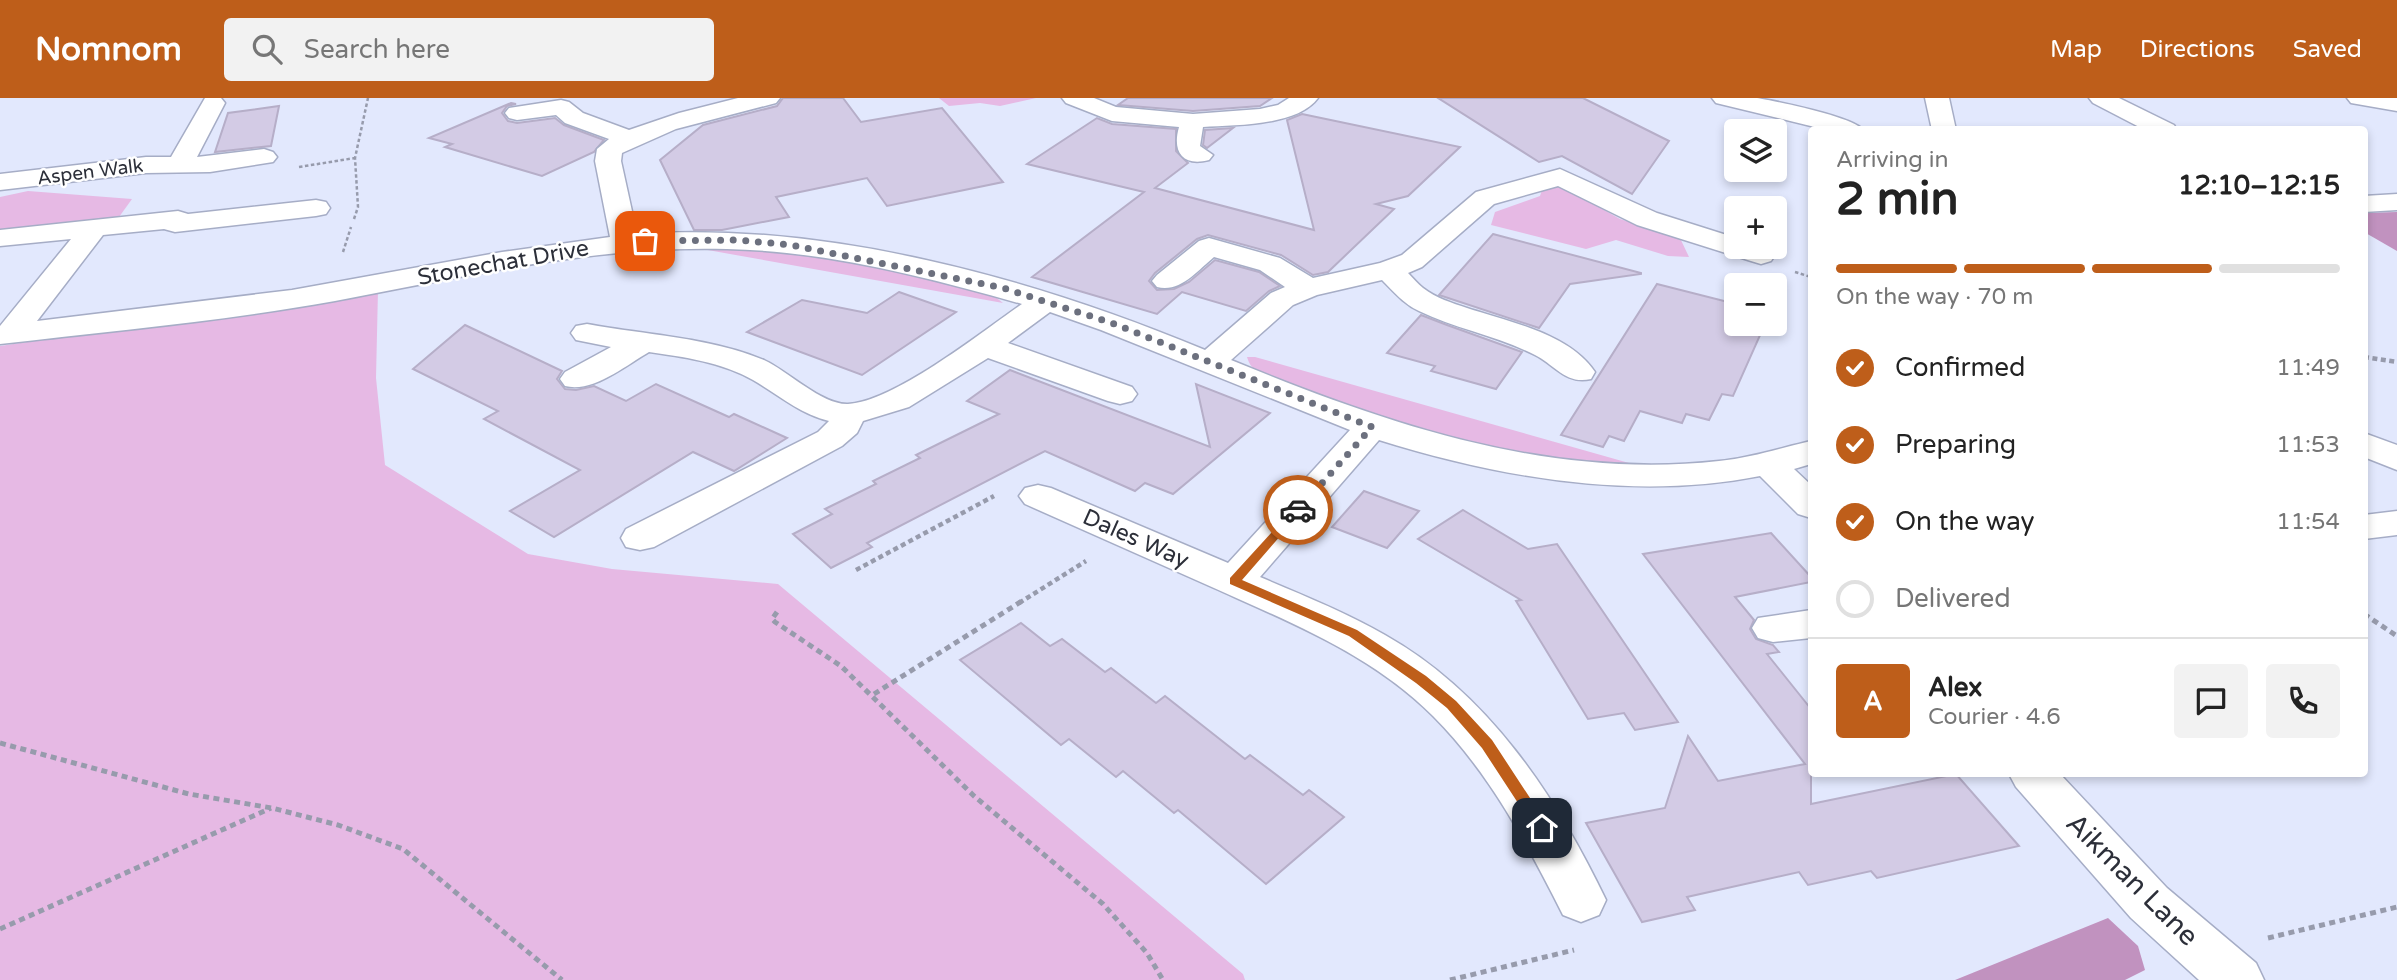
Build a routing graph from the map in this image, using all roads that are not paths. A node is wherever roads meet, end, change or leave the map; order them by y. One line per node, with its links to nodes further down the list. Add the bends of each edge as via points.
1 (768, 98): 17 (street)
2 (1074, 98): 13 (street, via 1112,114)
3 (1306, 98): 13 (street, via 1286,110 1260,116)
4 (1724, 98): 14 (street)
5 (1937, 98): 15 (street)
6 (2101, 98): 16 (street)
7 (2359, 98): 10 (street)
8 (588, 101): 11 (street)
9 (213, 103): 20 (street)
10 (2397, 104)
11 (561, 107): 12 (street); 17 (street, via 574,118)
12 (517, 113)
13 (1193, 121): 18 (street, via 1187,142 1189,150)
14 (1840, 126)
15 (1943, 126)
16 (2157, 126)
17 (629, 138): 29 (street, via 610,149 608,161)
18 (1200, 156)
19 (264, 157): 20 (street, Aspen Walk)
20 (180, 164): 23 (street, Aspen Walk)
21 (1599, 165): 22 (street)
22 (1560, 177): 30 (street, via 1647,219); 31 (street, via 1485,198 1412,261)
23 (0, 182)
24 (2397, 202): 25 (street)
25 (2368, 204)
26 (316, 208): 27 (street)
27 (94, 228): 28 (street); 36 (street)
28 (0, 237)
29 (625, 242): 34 (street, Stonechat Drive, via 699,239 791,245 943,274); 36 (street, Stonechat Drive, via 329,293)
30 (1724, 243)
31 (1389, 270): 33 (street); 40 (street, via 1430,305 1549,348)
32 (1167, 281): 33 (street, via 1209,247 1270,264)
33 (1308, 288): 39 (street, via 1282,299)
34 (1047, 300): 38 (street); 39 (street, Stonechat Drive)
35 (587, 333): 37 (street)
36 (6, 334)
37 (642, 343): 41 (street); 43 (street, via 735,360 769,375 825,411)
38 (983, 345): 42 (street); 43 (street, via 895,400)
39 (1209, 363): 44 (street, Stonechat Drive)
40 (1579, 372)
41 (577, 379)
42 (1119, 394)
43 (848, 414): 53 (street, via 845,426 830,439)
44 (1372, 427): 48 (street, Stonechat Drive, via 1507,463 1602,475 1698,474); 54 (street)
45 (2368, 445): 47 (street)
46 (1808, 453): 48 (street, Stonechat Drive)
47 (2397, 459)
48 (1767, 463): 50 (street)
49 (1038, 496): 54 (street, Dales Way)
50 (1808, 503)
51 (2397, 523): 52 (street)
52 (2368, 527)
53 (640, 538)
54 (1234, 581): 56 (street, Dales Way, via 1353,633 1452,705 1508,772)
55 (2035, 777): 57 (street, Aikman Lane, via 2149,903)
56 (1581, 900)
57 (2221, 966)

